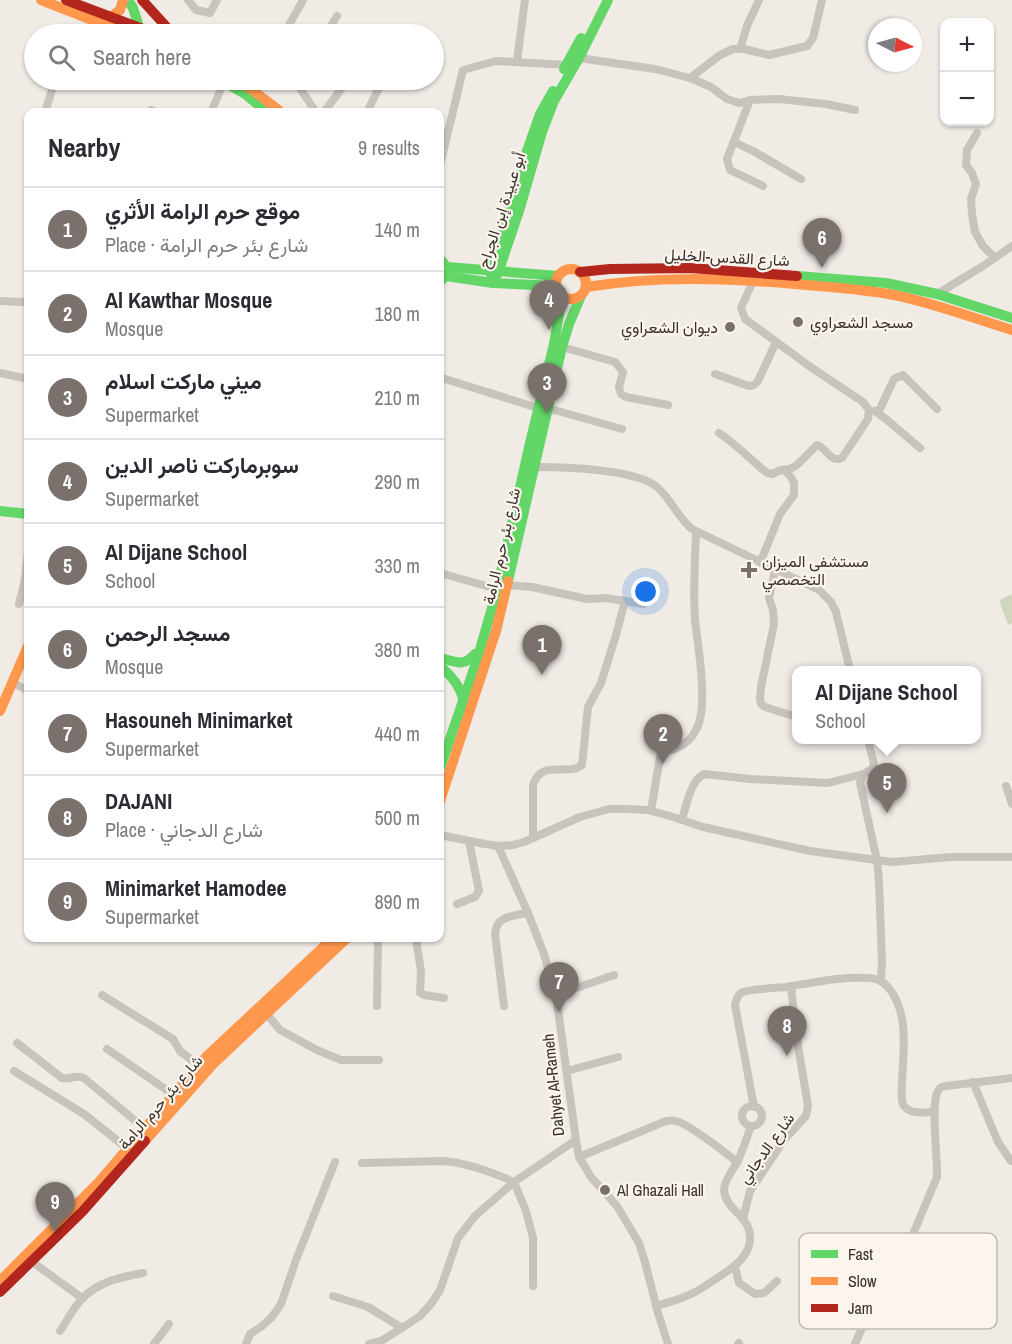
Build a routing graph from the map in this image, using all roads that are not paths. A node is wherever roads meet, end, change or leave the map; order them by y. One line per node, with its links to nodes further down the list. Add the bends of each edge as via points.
1 (41, 0): 16 (main road)
2 (66, 0): 15 (main road)
3 (123, 0): 15 (main road, via 119,12)
4 (128, 0): 18 (main road)
5 (141, 0): 19 (main road); 20 (main road)
6 (188, 0): 7 (street, via 196,10 210,13)
7 (218, 0)
8 (303, 0): 21 (street)
9 (525, 0): 24 (street)
10 (600, 0): 25 (main road, أبو عبيدة إبن الجراح)
11 (608, 0): 25 (main road, أبو عبيدة إبن الجراح)
12 (759, 0): 23 (street)
13 (822, 0): 23 (street, via 813,38 807,46 769,55)
14 (337, 16): 22 (street)
15 (111, 17): 17 (main road)
16 (102, 24)
17 (127, 24)
18 (141, 24)
19 (145, 24)
20 (164, 24)
21 (290, 24)
22 (332, 24)
23 (740, 49): 26 (street, via 723,53)
24 (517, 62): 25 (street); 45 (street, via 495,61 463,70)
25 (573, 63): 26 (street, via 655,69); 50 (main road, أبو عبيدة إبن الجراح, via 542,132 519,211)
26 (690, 78): 34 (street, via 734,102)
27 (51, 90): 35 (street)
28 (222, 90): 36 (street)
29 (240, 90): 37 (main road)
30 (260, 90): 38 (main road)
31 (302, 90): 39 (street)
32 (339, 90): 40 (street)
33 (378, 90): 41 (street)
34 (750, 100): 42 (street, via 779,99); 44 (street)
35 (46, 108)
36 (213, 108)
37 (262, 108)
38 (277, 108)
39 (315, 108)
40 (322, 108)
41 (369, 108)
42 (855, 110)
43 (977, 133): 49 (street, via 967,150 966,165 976,184 972,214 982,246)
44 (734, 142): 46 (street); 47 (street, via 727,159 730,170)
45 (444, 148)
46 (801, 180)
47 (763, 186)
48 (1012, 246): 49 (street)
49 (994, 258): 58 (street)
50 (494, 270): 51 (main road); 55 (main road, أبو عبيدة إبن الجراح); 56 (main road)
51 (444, 271)
52 (444, 271): 55 (main road)
53 (580, 272): 56 (main road, via 566,270); 57 (main road, via 585,279); 58 (main road, شارع القدس-الخليل, via 690,268 740,271 886,283)
54 (753, 281): 57 (main road, شارع القدس-الخليل, via 649,279 611,282); 62 (main road, شارع القدس-الخليل, via 885,294); 63 (street, via 741,308 743,315)
55 (493, 283): 56 (main road)
56 (559, 286): 57 (main road, via 572,300); 71 (main road, شارع بئر حرم الرامة)
57 (583, 291): 64 (main road, شارع بئر حرم الرامة)
58 (937, 294): 61 (main road, شارع القدس-الخليل)
59 (0, 301): 60 (street)
60 (24, 302)
61 (1012, 318)
62 (1012, 330)
63 (776, 342): 66 (street, via 754,385); 70 (street)
64 (562, 347): 69 (street, via 615,362 623,372 619,387 626,397); 71 (main road, شارع بئر حرم الرامة)
65 (0, 373): 67 (street)
66 (715, 374)
67 (24, 378)
68 (444, 379): 71 (street)
69 (668, 405)
70 (868, 407): 73 (street); 78 (street, via 867,420 842,458 834,459 818,444 797,465)
71 (543, 408): 74 (street); 77 (main road, شارع بئر حرم الرامة); 88 (main road, شارع بئر حرم الرامة)
72 (937, 409): 73 (street, via 903,375 894,380)
73 (878, 413): 76 (street)
74 (622, 429)
75 (719, 434): 78 (street, via 767,473)
76 (920, 448)
77 (535, 467): 83 (street, via 573,467 644,479 659,489); 88 (main road, شارع بئر حرم الرامة)
78 (784, 470): 84 (street, via 794,483 794,495 780,514)
79 (0, 506): 80 (main road)
80 (24, 508)
81 (0, 511): 82 (main road)
82 (24, 514)
83 (696, 532): 84 (street); 110 (street, via 695,619 701,716 688,741 660,756)
84 (760, 563): 85 (street)
85 (775, 570): 95 (street, via 819,590 831,602); 103 (street, via 770,598 774,624 760,700 766,708)
86 (444, 574): 88 (street)
87 (24, 583): 90 (street)
88 (502, 587): 89 (street, via 532,587); 97 (main road, شارع بئر حرم الرامة); 97 (main road, شارع بئر حرم الرامة, via 496,631)
89 (625, 601): 91 (street); 113 (street, via 601,683 588,707 582,765 549,769 534,781)
90 (19, 604)
91 (643, 604)
92 (24, 655): 98 (main road)
93 (444, 659): 97 (main road)
94 (444, 665): 97 (main road)
95 (849, 666)
96 (444, 669): 101 (main road, via 461,688)
97 (474, 669): 101 (main road, شارع بئر حرم الرامة); 107 (main road, شارع بئر حرم الرامة)
98 (12, 681): 99 (street); 100 (main road)
99 (24, 688)
100 (4, 691): 102 (main road)
101 (463, 698): 105 (main road, شارع بئر حرم الرامة)
102 (0, 711)
103 (792, 716)
104 (869, 744): 106 (street, via 874,764)
105 (444, 756)
106 (863, 774): 111 (street, via 828,783 704,774 694,782); 117 (street, via 860,783)
107 (444, 785)
108 (1006, 786): 109 (street)
109 (1012, 804)
110 (651, 811): 111 (street); 113 (street, via 609,809)
111 (682, 820): 117 (street, via 810,851)
112 (444, 836): 114 (street)
113 (533, 838): 115 (street)
114 (469, 841): 115 (street); 118 (street, via 479,891 476,897)
115 (498, 846): 119 (street, Dahyet Al-Rameh)
116 (1012, 857): 117 (street)
117 (877, 860): 125 (street)
118 (457, 904)
119 (528, 913): 128 (street, Dahyet Al-Rameh); 131 (street, via 503,919 495,928)
120 (329, 942): 137 (main road, شارع بئر حرم الرامة)
121 (343, 942): 132 (main road, شارع بئر حرم الرامة)
122 (378, 942): 130 (street)
123 (417, 942): 129 (street, via 420,993)
124 (614, 975): 128 (street)
125 (881, 980): 126 (street, via 831,980); 144 (street, via 896,999 901,1014 903,1104 914,1112)
126 (791, 986): 143 (street, via 746,991 736,1000); 155 (street, شارع الدجاني, via 807,1113 750,1191)
127 (102, 995): 137 (street, via 172,1039)
128 (556, 995): 139 (street, Dahyet Al-Rameh)
129 (444, 998)
130 (378, 1006)
131 (504, 1006)
132 (266, 1013): 136 (street, via 280,1030 341,1060); 157 (main road, شارع بئر حرم الرامة, via 207,1071 82,1212)
133 (17, 1043): 146 (street, via 62,1078 84,1078)
134 (107, 1048): 142 (street)
135 (618, 1057): 139 (street)
136 (379, 1060)
137 (199, 1066): 142 (main road, شارع بئر حرم الرامة)
138 (14, 1071): 148 (street, via 84,1114)
139 (567, 1071): 147 (street, Dahyet Al-Rameh)
140 (1012, 1078): 141 (street)
141 (973, 1082): 144 (street, via 941,1087); 150 (street, via 995,1135)
142 (174, 1095): 146 (main road, شارع بئر حرم الرامة)
143 (754, 1107): 145 (street, via 762,1117 760,1123); 145 (street, via 745,1109 742,1115 745,1124)
144 (934, 1112): 156 (street, via 937,1177)
145 (751, 1126): 152 (street)
146 (145, 1129): 148 (main road, شارع بئر حرم الرامة)
147 (576, 1140): 149 (street); 154 (street, Dahyet Al-Rameh)
148 (128, 1149): 160 (main road, شارع بئر حرم الرامة)
149 (579, 1157): 152 (street, via 671,1120 692,1129); 166 (street, via 617,1206 639,1243)
150 (1011, 1161)
151 (334, 1162): 173 (street, via 282,1304 250,1334)
152 (737, 1162): 155 (street, via 724,1192)
153 (362, 1163): 154 (street, via 456,1162)
154 (514, 1182): 162 (street, via 533,1238); 168 (street, Dahyet Al-Rameh, via 464,1230 432,1304)
155 (743, 1219): 158 (street, via 750,1242)
156 (913, 1233)
157 (31, 1261): 163 (main road, شارع بئر حرم الرامة); 165 (street)
158 (735, 1266): 161 (street, via 739,1283 755,1294 764,1293); 166 (street, via 693,1293)
159 (143, 1273): 165 (street, via 97,1286)
160 (0, 1281)
161 (777, 1281)
162 (533, 1286)
163 (0, 1292)
164 (333, 1296): 168 (street, via 368,1307)
165 (82, 1298): 170 (street)
166 (656, 1306): 175 (street)
167 (169, 1324): 172 (street)
168 (402, 1328): 171 (street, Dahyet Al-Rameh)
169 (861, 1329): 176 (street)
170 (60, 1331)
171 (381, 1342): 174 (street, Dahyet Al-Rameh)
172 (154, 1344)
173 (246, 1344)
174 (369, 1344)
175 (668, 1344)
176 (855, 1344)

